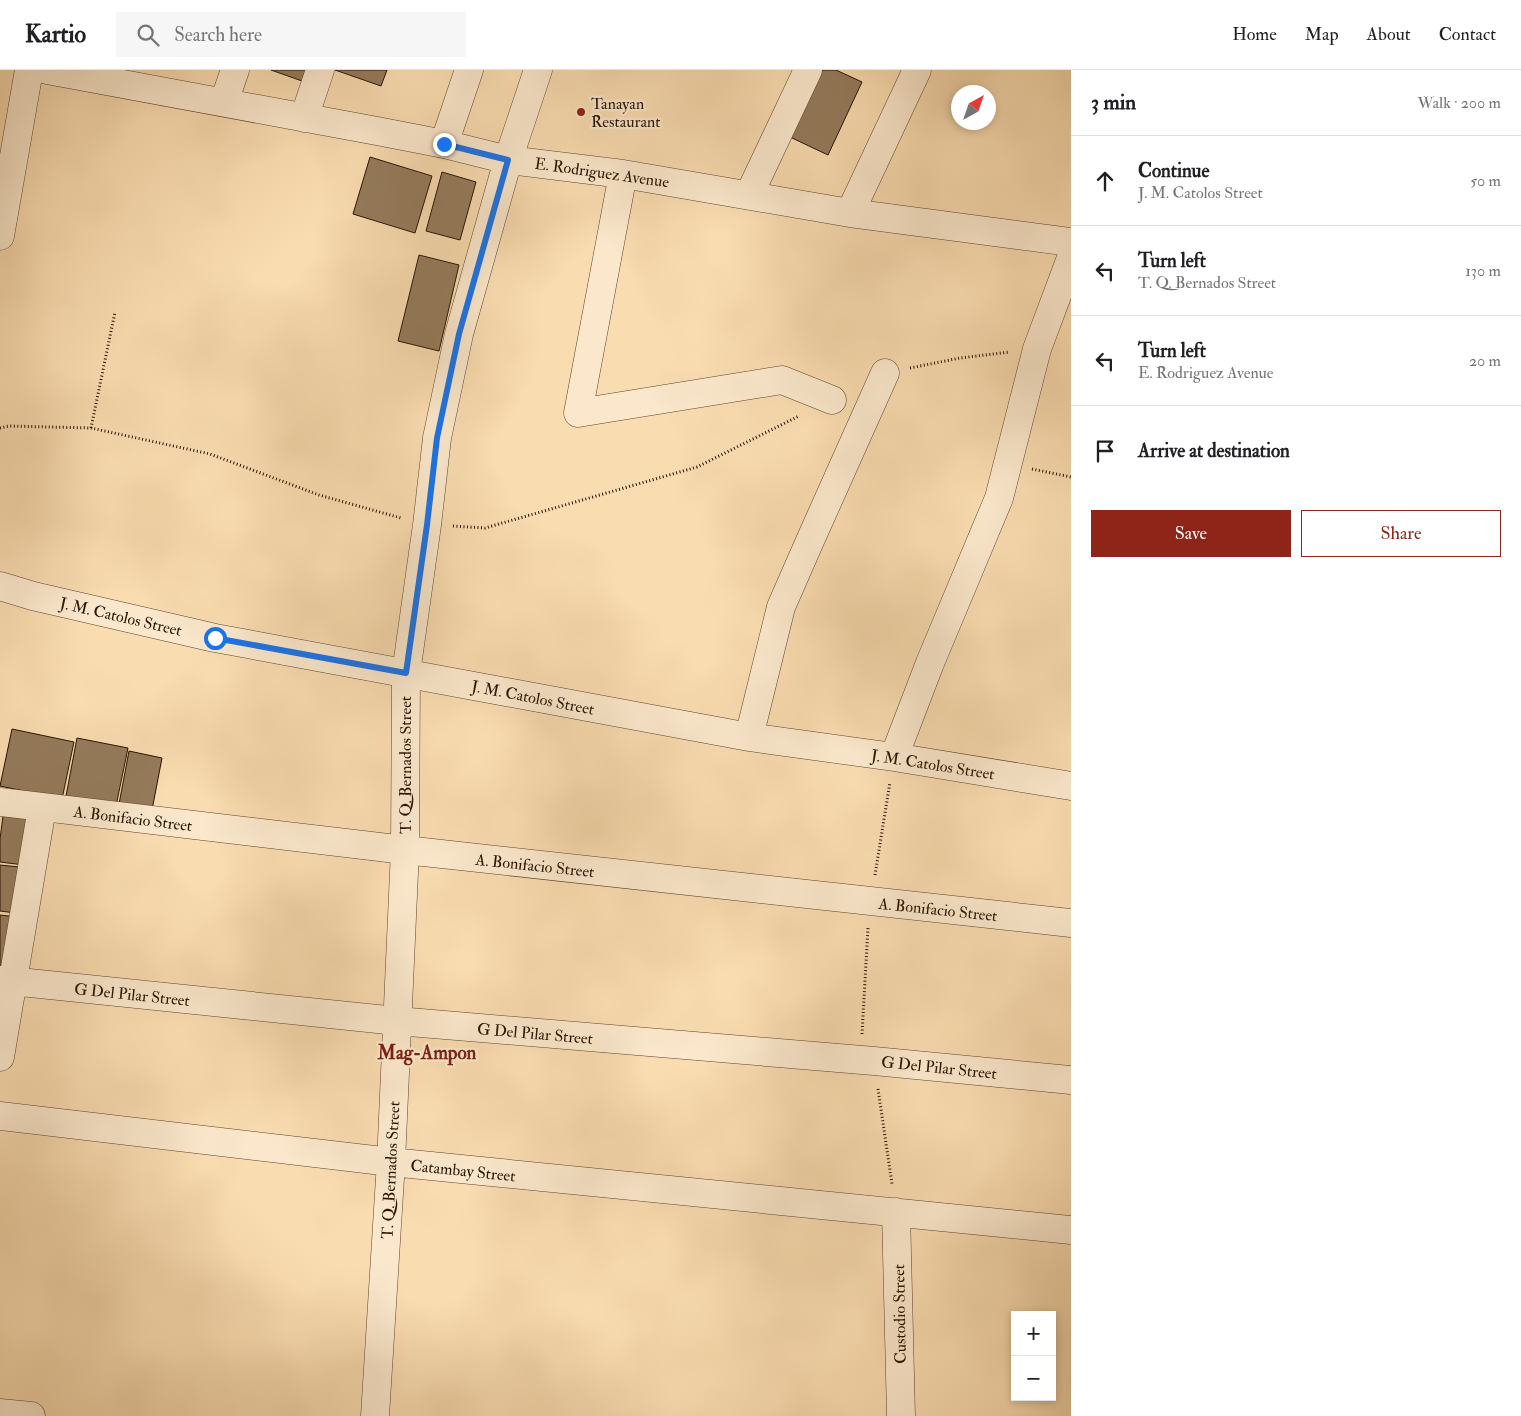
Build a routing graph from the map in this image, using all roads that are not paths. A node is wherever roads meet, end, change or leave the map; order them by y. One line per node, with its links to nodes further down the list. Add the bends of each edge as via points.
1 (29, 70): 17 (street)
2 (46, 70): 9 (street, E. Rodriguez Avenue)
3 (235, 70): 10 (street)
4 (320, 70): 11 (street)
5 (469, 70): 12 (street)
6 (538, 70): 13 (street, T. Q. Bernados Street)
7 (808, 70): 15 (street)
8 (917, 70): 16 (street)
9 (120, 77): 10 (street, E. Rodriguez Avenue)
10 (224, 102): 11 (street, E. Rodriguez Avenue)
11 (304, 118): 12 (street, E. Rodriguez Avenue)
12 (444, 144): 13 (street, E. Rodriguez Avenue)
13 (508, 160): 14 (street, E. Rodriguez Avenue); 23 (street, T. Q. Bernados Street, via 459,334 437,438)
14 (623, 174): 15 (street, E. Rodriguez Avenue); 21 (street, via 578,413 782,380)
15 (749, 195): 16 (street, E. Rodriguez Avenue)
16 (850, 213): 18 (street, E. Rodriguez Avenue)
17 (0, 236)
18 (1071, 242)
19 (1071, 258): 25 (street, via 1037,348 999,498)
20 (885, 373): 24 (street, via 781,608)
21 (832, 400)
22 (0, 586): 23 (street, J. M. Catolos Street, via 215,638)
23 (406, 673): 24 (street, J. M. Catolos Street); 29 (street, T. Q. Bernados Street)
24 (748, 737): 25 (street, J. M. Catolos Street)
25 (894, 757): 26 (street, J. M. Catolos Street)
26 (1071, 786)
27 (0, 802): 28 (street, A. Bonifacio Street)
28 (42, 808): 29 (street, A. Bonifacio Street); 31 (street)
29 (405, 850): 30 (street, A. Bonifacio Street); 32 (street, T. Q. Bernados Street)
30 (1071, 923)
31 (7, 981): 32 (street, G Del Pilar Street); 33 (street)
32 (397, 1021): 34 (street, G Del Pilar Street); 36 (street, T. Q. Bernados Street)
33 (0, 1057)
34 (1071, 1080)
35 (0, 1116): 36 (street, Catambay Street)
36 (391, 1162): 37 (street, Catambay Street); 41 (street, T. Q. Bernados Street)
37 (896, 1212): 38 (street, Catambay Street); 42 (street, Custodio Street)
38 (1071, 1230)
39 (0, 1414): 40 (street)
40 (31, 1416)
41 (375, 1416)
42 (901, 1416)

